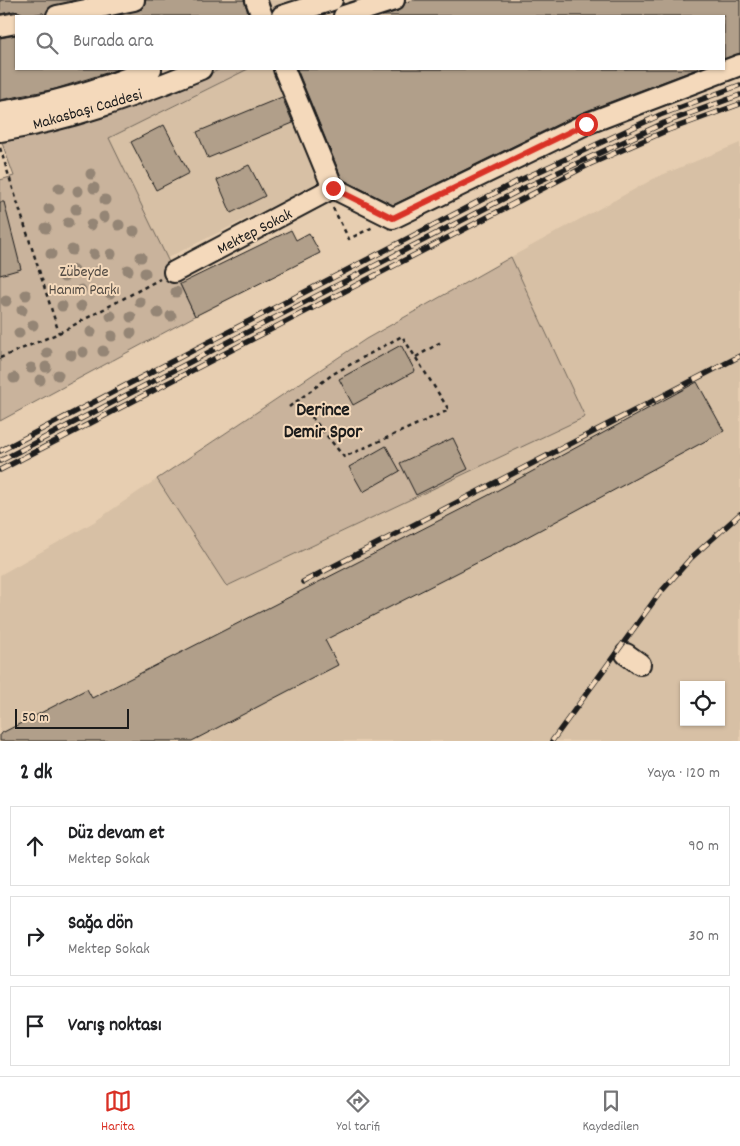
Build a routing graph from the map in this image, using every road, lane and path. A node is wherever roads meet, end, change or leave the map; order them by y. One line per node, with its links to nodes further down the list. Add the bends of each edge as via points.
1 (134, 0): 5 (street)
2 (256, 0): 6 (street)
3 (332, 0): 7 (street)
4 (394, 0): 8 (street)
5 (62, 15)
6 (262, 15)
7 (285, 15)
8 (347, 15)
9 (15, 23): 10 (street)
10 (0, 26)
11 (740, 65): 18 (street, via 586,124 393,218)
12 (149, 70): 15 (street, Makasbaşı Caddesi, via 62,100)
13 (198, 70): 16 (street, Makasbaşı Caddesi, via 121,101 66,118)
14 (284, 70): 18 (street)
15 (0, 112)
16 (0, 131)
17 (0, 147): 21 (path)
18 (329, 191): 19 (path, via 349,239); 20 (street, Mektep Sokak)
19 (379, 224)
20 (174, 272): 21 (path)
21 (59, 333): 24 (path)
22 (441, 342): 23 (path)
23 (416, 357): 25 (path, via 402,336 334,374); 25 (path, via 449,410 344,457)
24 (0, 358)
25 (298, 400): 26 (path)
26 (289, 407)

